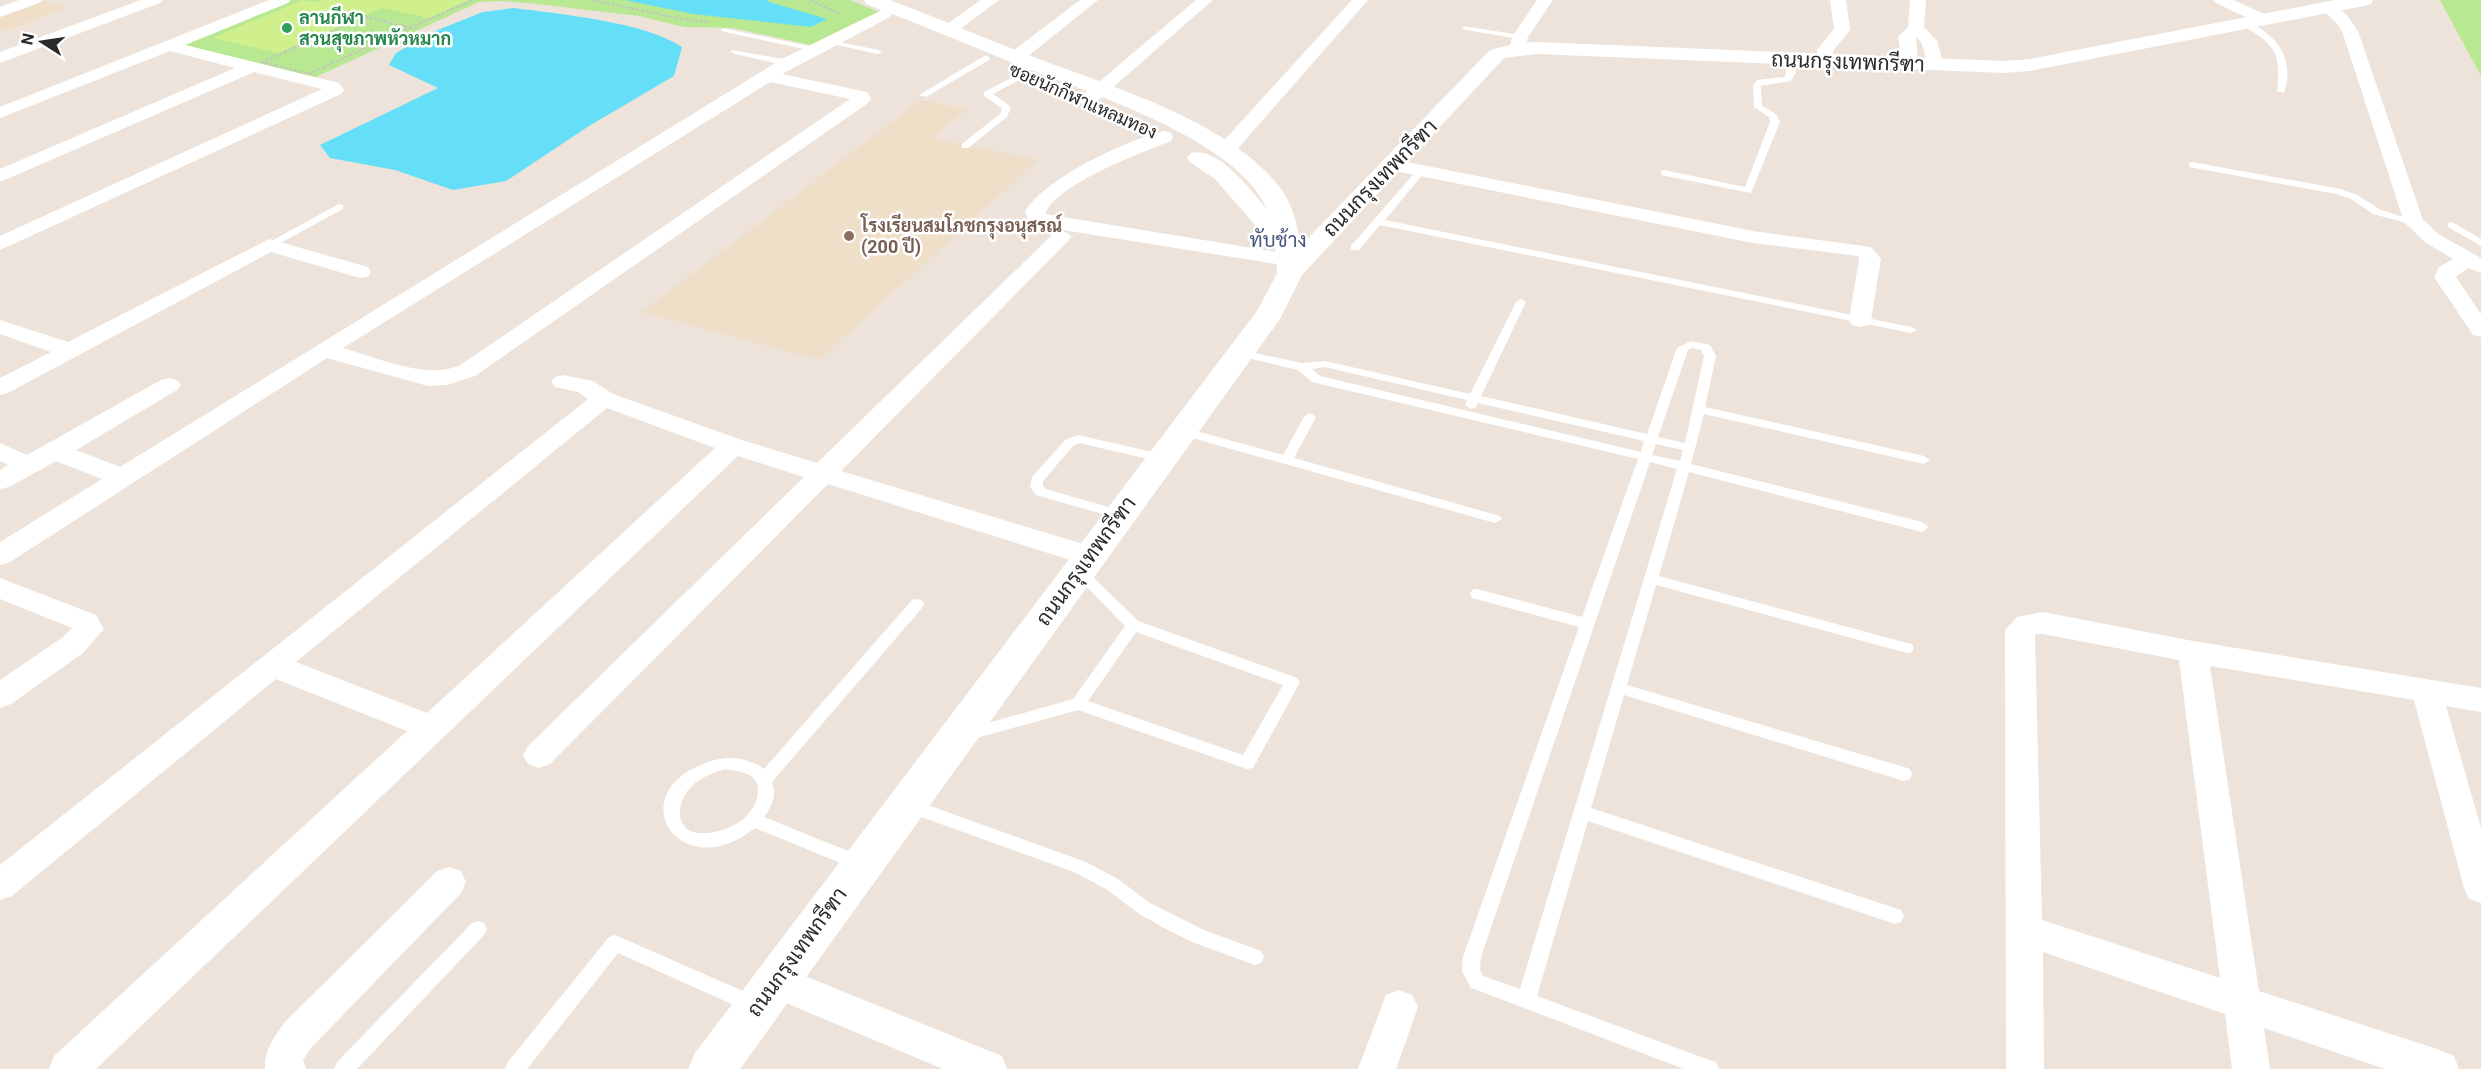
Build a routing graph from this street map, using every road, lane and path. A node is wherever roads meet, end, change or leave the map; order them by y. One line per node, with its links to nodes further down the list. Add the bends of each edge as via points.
1 (34, 0): 19 (street)
2 (155, 0): 31 (street)
3 (283, 0): 28 (street)
4 (472, 0): 21 (path)
5 (618, 0): 16 (path)
6 (850, 0): 17 (main road, ซอยนักกีฬาแหลมทอง)
7 (990, 0): 24 (street)
8 (1090, 0): 37 (street)
9 (1205, 0): 43 (street)
10 (1360, 0): 47 (street)
11 (1545, 0): 26 (street)
12 (1838, 0): 34 (street, via 1842,30 1826,50)
13 (1918, 0): 23 (street)
14 (2221, 0): 20 (street)
15 (2364, 0): 18 (main road, ถนนกรุงเทพกรีฑา)
16 (611, 4)
17 (878, 7): 24 (main road, ซอยนักกีฬาแหลมทอง); 27 (street); 32 (main road, ซอยนักกีฬาแหลมทอง)
18 (2330, 8): 20 (main road, ถนนกรุงเทพกรีฑา); 55 (street, via 2351,34)
19 (0, 12)
20 (2255, 22): 38 (main road, ถนนกรุงเทพกรีฑา, via 2030,65); 41 (lane, via 2278,46 2284,69)
21 (410, 28): 21 (path, via 365,16 262,62 309,74)
22 (1466, 28): 26 (lane)
23 (1916, 28): 36 (street, via 1906,37); 38 (street, via 1929,41)
24 (950, 29): 37 (main road, ซอยนักกีฬาแหลมทอง)
25 (725, 30): 27 (lane)
26 (1519, 43): 33 (main road, ถนนกรุงเทพกรีฑา); 48 (main road, ถนนกรุงเทพกรีฑา, via 1497,54)
27 (821, 45): 30 (lane); 35 (street)
28 (170, 46): 39 (street); 44 (street)
29 (735, 52): 35 (lane)
30 (878, 52)
31 (0, 58)
32 (986, 58): 37 (main road, ซอยนักกีฬาแหลมทอง); 42 (lane)
33 (1792, 60): 34 (main road, ถนนกรุงเทพกรีฑา); 51 (lane, via 1788,79 1757,85 1758,107 1773,116 1775,122 1748,191)
34 (1825, 61): 36 (main road, ถนนกรุงเทพกรีฑา)
35 (788, 63): 40 (street)
36 (1910, 64): 38 (main road, ถนนกรุงเทพกรีฑา)
37 (1021, 65): 43 (main road, ซอยนักกีฬาแหลมทอง); 46 (lane, via 987,94 1007,110)
38 (1936, 65)
39 (251, 67): 52 (street); 59 (street, via 335,90)
40 (768, 76): 70 (street); 70 (street, via 862,99 467,371 428,379)
41 (2281, 91)
42 (923, 95)
43 (1095, 95): 45 (main road, ซอยนักกีฬาแหลมทอง); 47 (main road, ซอยนักกีฬาแหลมทอง, via 1159,115)
44 (0, 113)
45 (1164, 137): 62 (main road, ซอยนักกีฬาแหลมทอง, via 1223,174); 62 (street, via 1092,169 1044,200 1035,211 1036,218)
46 (965, 146)
47 (1226, 150): 62 (main road, ซอยนักกีฬาแหลมทอง, via 1251,169 1271,192 1281,212)
48 (1392, 165): 50 (street); 62 (main road, ถนนกรุงเทพกรีฑา)
49 (2192, 165): 55 (lane, via 2338,191 2377,212)
50 (1421, 171): 54 (lane); 66 (street, via 1753,237 1864,251 1870,259)
51 (1664, 173)
52 (0, 176)
53 (339, 207): 60 (lane)
54 (1377, 221): 61 (lane); 66 (lane)
55 (2414, 222): 63 (street, via 2423,232)
56 (2452, 225): 58 (lane)
57 (1061, 237): 93 (street)
58 (2481, 243)
59 (0, 244)
60 (269, 245): 64 (street); 71 (street)
61 (1355, 248)
62 (1289, 259): 72 (main road, ถนนกรุงเทพกรีฑา, via 1270,313)
63 (2474, 264): 69 (street, via 2447,272 2445,277)
64 (360, 272)
65 (1521, 302): 77 (lane)
66 (1860, 320): 68 (lane)
67 (0, 327): 71 (street)
68 (1911, 330)
69 (2481, 330)
70 (324, 350): 94 (street)
71 (71, 351): 76 (street)
72 (1240, 353): 73 (lane); 83 (main road, ถนนกรุงเทพกรีฑา)
73 (1302, 367): 77 (lane, via 1325,364); 80 (lane, via 1316,379)
74 (563, 382): 78 (street, via 585,386)
75 (169, 385): 87 (street)
76 (0, 388)
77 (1475, 397): 80 (lane); 82 (lane)
78 (604, 399): 84 (street); 109 (street)
79 (1699, 409): 82 (lane, via 1710,356 1706,347 1691,345 1683,348); 85 (lane); 90 (lane)
80 (1467, 416): 88 (lane)
81 (1310, 417): 89 (lane)
82 (1652, 439): 85 (lane); 88 (lane)
83 (1172, 445): 89 (lane); 96 (main road, ถนนกรุงเทพกรีฑา); 96 (lane, via 1078,439 1069,443 1037,480 1036,487 1041,492)
84 (733, 446): 93 (street); 115 (street)
85 (1690, 448): 92 (lane)
86 (0, 451): 91 (street)
87 (55, 451): 91 (street); 94 (street)
88 (1646, 457): 92 (lane); 105 (lane)
89 (1287, 460): 97 (lane)
90 (1924, 460)
91 (27, 465): 95 (street)
92 (1685, 466): 98 (lane); 101 (lane)
93 (821, 474): 100 (street); 117 (street)
94 (124, 478): 99 (street)
95 (0, 481)
96 (1120, 515): 100 (main road, ถนนกรุงเทพกรีฑา)
97 (1495, 519)
98 (1922, 527)
99 (0, 555)
100 (1084, 563): 106 (lane); 116 (main road, ถนนกรุงเทพกรีฑา)
101 (1651, 579): 107 (lane); 110 (lane)
102 (0, 588): 112 (street, via 86,622 89,629 73,645)
103 (1478, 594): 105 (lane)
104 (917, 604): 119 (lane)
105 (1587, 624): 132 (lane, via 1472,957 1471,971 1477,982)
106 (1132, 626): 114 (lane); 114 (lane, via 1292,682 1247,763)
107 (1907, 648)
108 (2193, 652): 111 (street); 129 (street, via 2043,623 2027,624 2020,630); 133 (street)
109 (272, 665): 115 (street); 125 (street)
110 (1619, 688): 118 (lane); 121 (lane)
111 (2426, 690): 113 (street); 126 (street)
112 (0, 696)
113 (2481, 700)
114 (1078, 704): 116 (lane)
115 (432, 728): 135 (street)
116 (955, 738): 120 (main road, ถนนกรุงเทพกรีฑา)
117 (538, 755)
118 (1904, 774)
119 (765, 779): 122 (lane, via 767,799); 122 (lane, via 741,764 709,768 680,787 670,812 672,824 680,833 705,841 737,833)
120 (906, 804): 123 (main road, ถนนกรุงเทพกรีฑา); 130 (lane, via 1080,867 1168,921)
121 (1581, 812): 127 (lane); 132 (lane)
122 (754, 820): 123 (lane)
123 (861, 864): 131 (main road, ถนนกรุงเทพกรีฑา)
124 (449, 882): 136 (street, via 298,1035 284,1055)
125 (0, 885)
126 (2481, 888)
127 (1895, 916)
128 (478, 929): 137 (lane)
129 (2025, 930): 133 (street); 143 (street)
130 (1254, 957)
131 (766, 994): 138 (lane, via 615,943); 139 (main road, ถนนกรุงเทพกรีฑา); 140 (street)
132 (1526, 1000): 142 (lane)
133 (2241, 1001): 144 (street); 145 (street)
134 (1399, 1007): 141 (street)
135 (68, 1069)
136 (287, 1069)
137 (344, 1069)
138 (515, 1069)
139 (712, 1069)
140 (988, 1069)
141 (1377, 1069)
142 (1709, 1069)
143 (2025, 1069)
144 (2251, 1069)
145 (2440, 1069)

